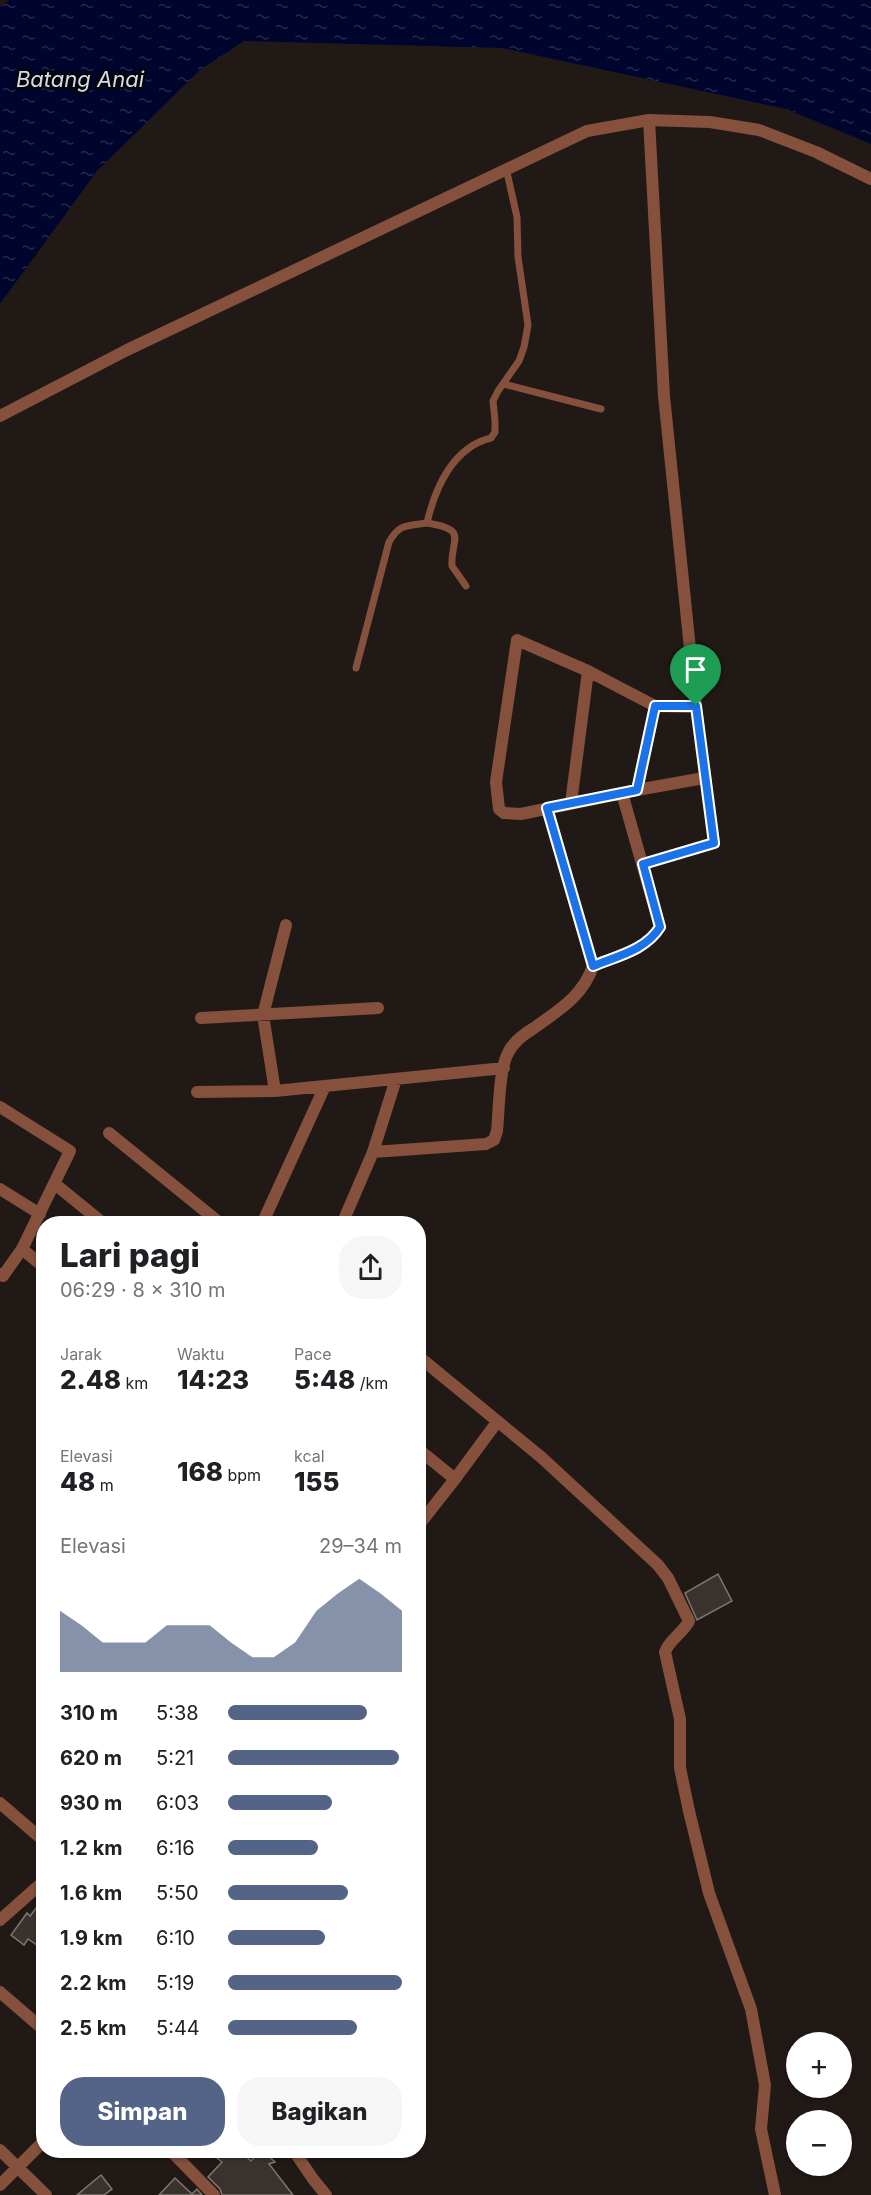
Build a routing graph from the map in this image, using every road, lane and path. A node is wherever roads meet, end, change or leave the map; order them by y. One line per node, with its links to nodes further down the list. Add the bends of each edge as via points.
1 (649, 120): 2 (street, via 587,131); 3 (street, via 710,122 759,130); 12 (street, via 664,396)
2 (506, 168): 4 (lane, via 517,217 518,257 528,325 519,361); 6 (street, via 127,350)
3 (871, 179)
4 (504, 384): 5 (lane); 7 (lane, via 493,401 495,432 491,438 475,442 454,462 441,481)
5 (601, 409)
6 (0, 416)
7 (427, 524): 8 (lane, via 447,528 455,536 452,566); 9 (lane, via 402,526 389,542)
8 (466, 586)
9 (356, 668)
10 (588, 671): 11 (street); 16 (street); 17 (street, via 517,640 496,782 499,808 504,813 521,814)
11 (655, 706): 12 (street); 14 (street)
12 (696, 706): 13 (street)
13 (704, 778): 14 (street); 18 (street, via 714,843)
14 (637, 790): 15 (street)
15 (622, 794): 16 (street); 18 (street)
16 (571, 803): 17 (street)
17 (547, 808): 20 (street)
18 (643, 864): 20 (street, via 660,927 642,946)
19 (286, 925): 22 (street)
20 (593, 966): 24 (street, via 588,980 572,999 514,1043)
21 (378, 1008): 22 (street)
22 (263, 1015): 23 (street); 27 (street)
23 (201, 1018)
24 (504, 1068): 25 (street); 31 (street, via 494,1140 486,1144)
25 (396, 1079): 26 (street); 31 (street)
26 (325, 1086): 27 (street); 37 (street)
27 (275, 1091): 28 (street)
28 (197, 1092)
29 (0, 1107): 32 (street, via 70,1151)
30 (109, 1133): 36 (street)
31 (373, 1152): 38 (street)
32 (55, 1184): 34 (street); 35 (street)
33 (0, 1189): 34 (street)
34 (40, 1214)
35 (94, 1216)
36 (207, 1216)
37 (266, 1216)
38 (345, 1216)
39 (36, 1222): 40 (street)
40 (22, 1249): 41 (street); 42 (street, via 3,1276)
41 (36, 1260)
42 (0, 1274)
43 (426, 1363): 44 (street)
44 (497, 1422): 46 (street); 63 (street, via 541,1457 664,1571 689,1622 665,1652 681,1728 680,1768 707,1886 751,2009 765,2085 761,2129)
45 (426, 1455): 46 (street)
46 (455, 1479): 47 (street)
47 (426, 1516)
48 (0, 1803): 49 (street)
49 (36, 1834)
50 (36, 1888): 51 (street)
51 (0, 1920)
52 (0, 1992): 53 (street)
53 (36, 2023)
54 (36, 2149): 58 (street)
55 (0, 2150): 58 (street)
56 (178, 2158): 61 (street)
57 (299, 2158): 62 (street)
58 (17, 2167): 59 (street); 60 (street)
59 (0, 2185)
60 (46, 2195)
61 (214, 2195)
62 (326, 2195)
63 (775, 2195)

